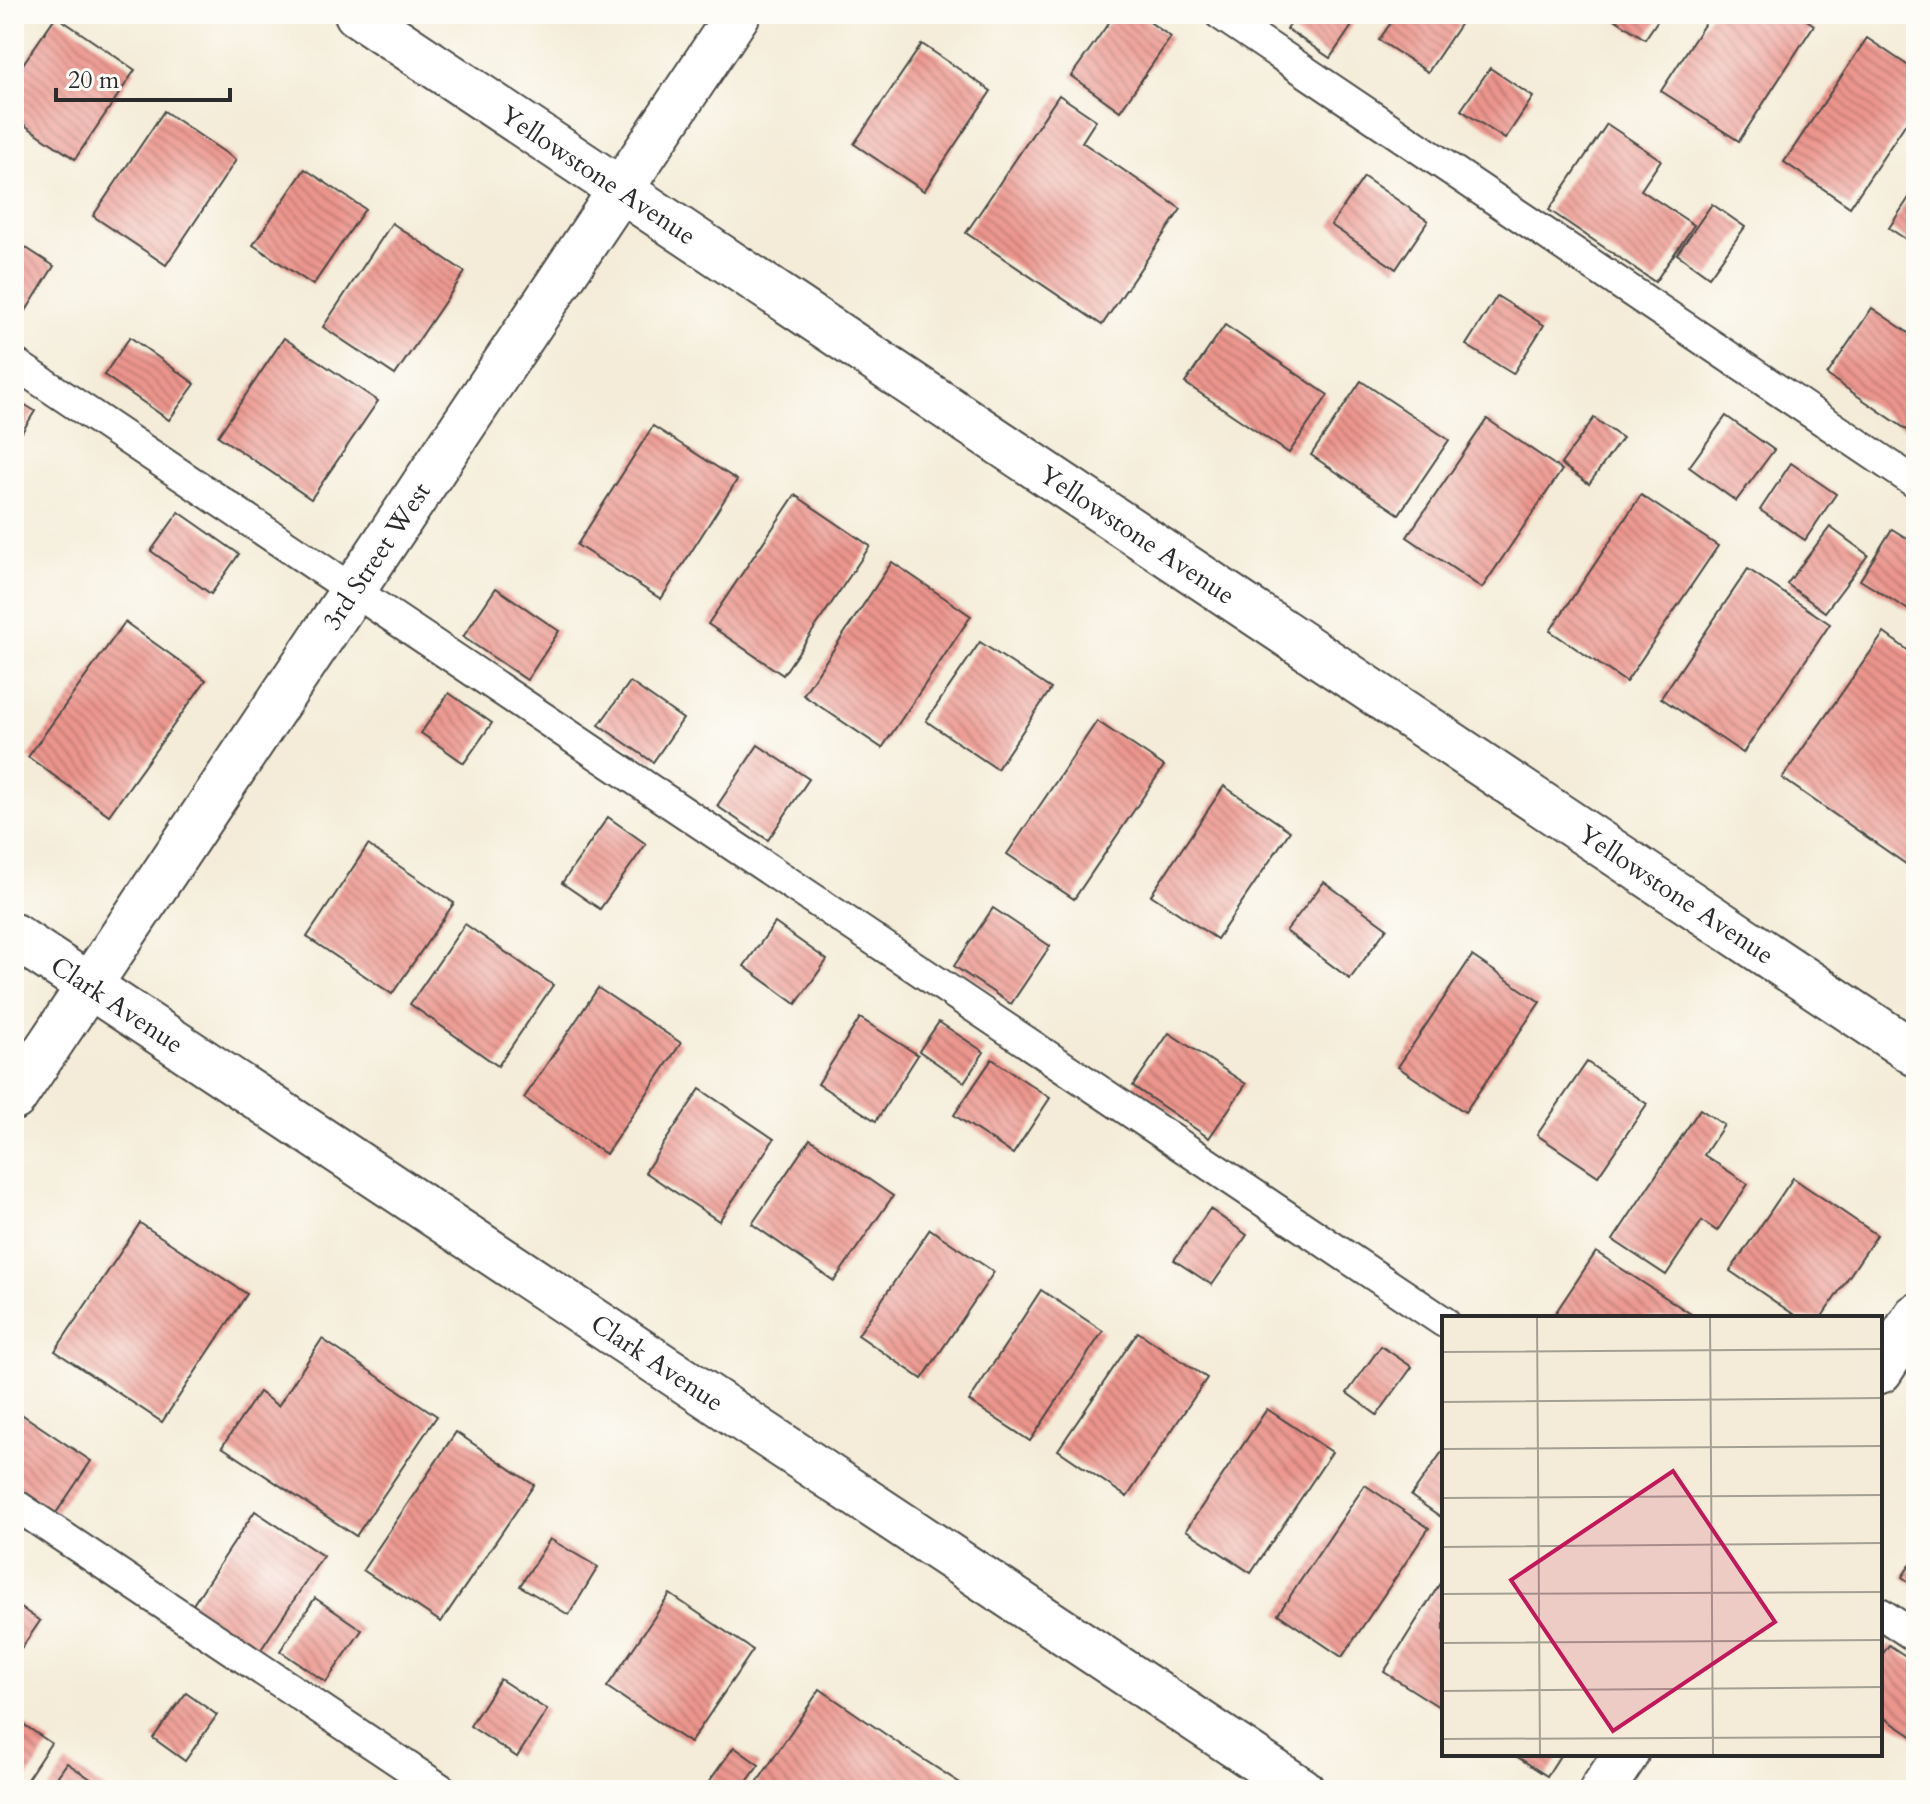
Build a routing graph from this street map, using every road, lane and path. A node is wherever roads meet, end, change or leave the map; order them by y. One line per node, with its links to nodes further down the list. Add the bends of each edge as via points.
1 (357, 14): 4 (street, Yellowstone Avenue)
2 (738, 14): 4 (street, 3rd Street West)
3 (1220, 14): 6 (lane)
4 (621, 190): 7 (street, 3rd Street West); 10 (street, Yellowstone Avenue)
5 (14, 363): 7 (lane)
6 (1916, 483)
7 (353, 590): 9 (street, 3rd Street West); 13 (lane)
8 (14, 936): 9 (street, Clark Avenue)
9 (89, 985): 11 (street, 3rd Street West); 20 (street, Clark Avenue)
10 (1916, 1054)
11 (14, 1098)
12 (1916, 1316): 14 (street)
13 (1442, 1321)
14 (1882, 1368)
15 (14, 1504): 19 (lane)
16 (1882, 1614): 17 (lane)
17 (1916, 1637)
18 (1625, 1756): 21 (street)
19 (442, 1790)
20 (1302, 1790)
21 (1602, 1790)

